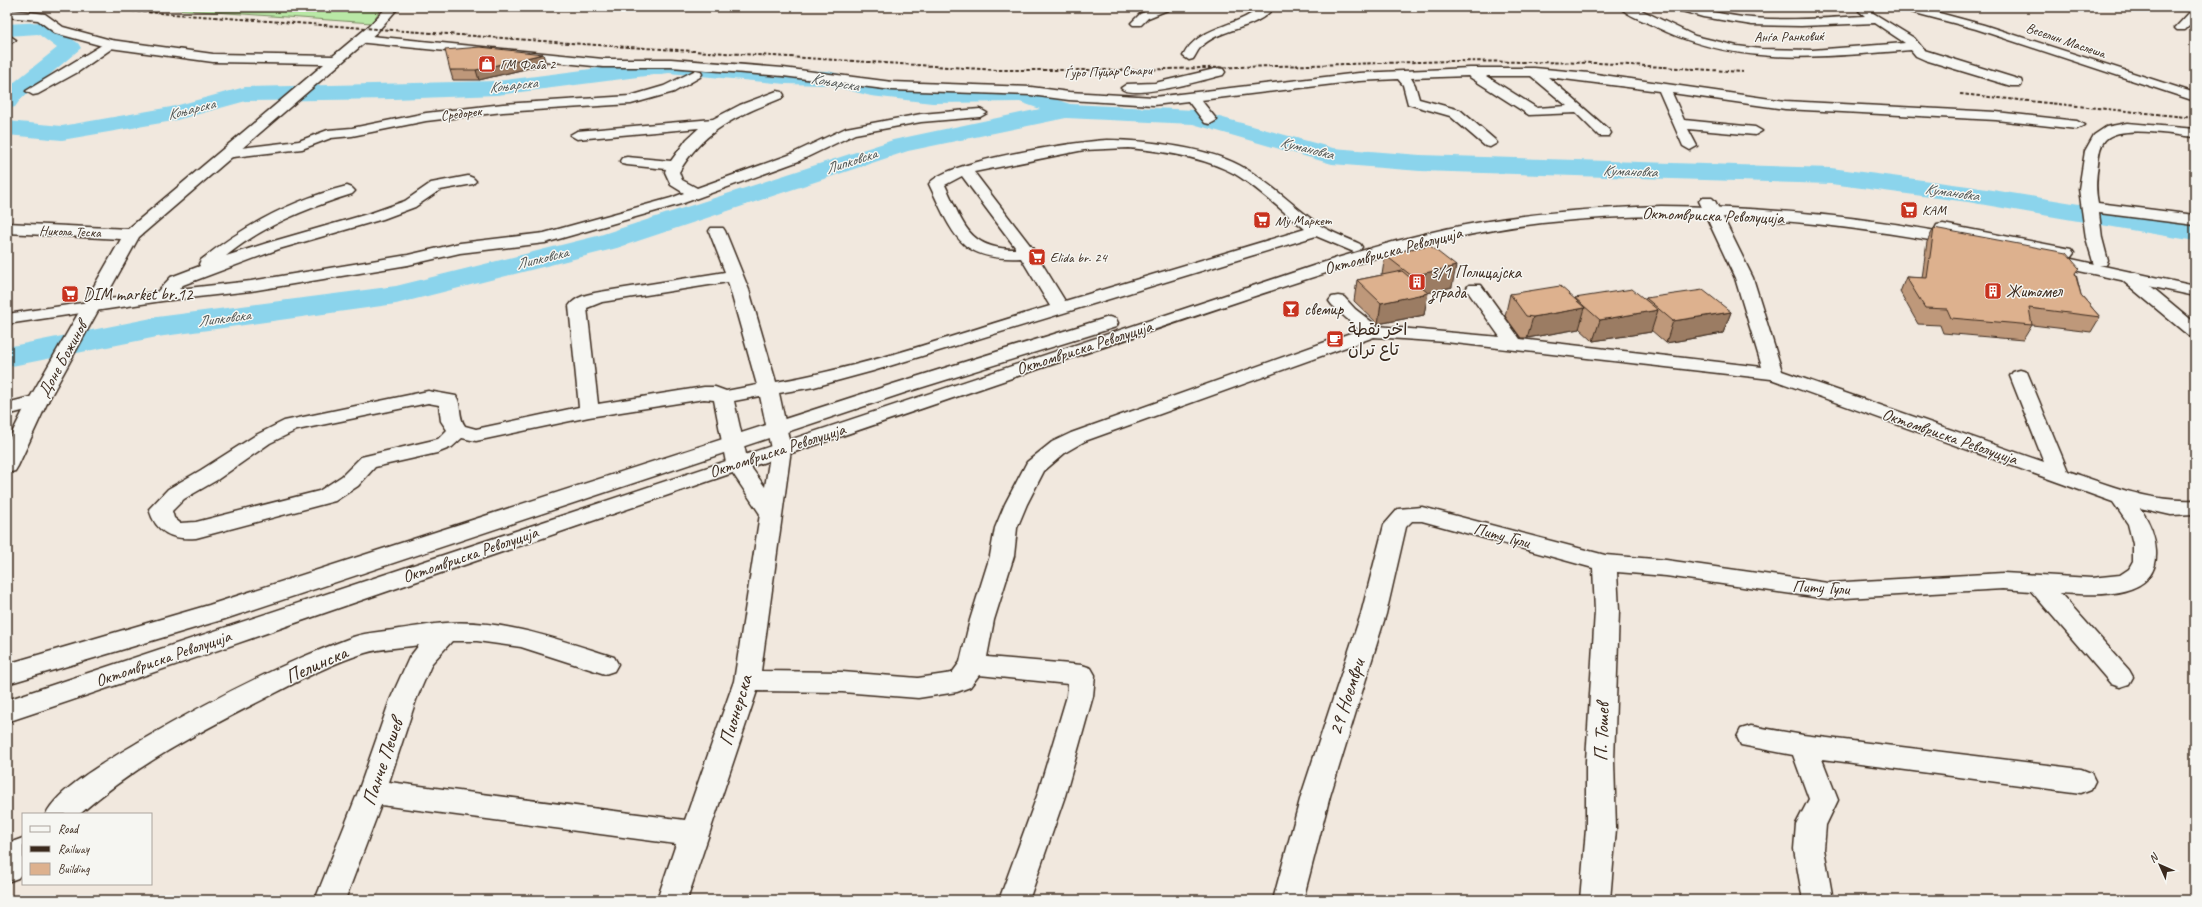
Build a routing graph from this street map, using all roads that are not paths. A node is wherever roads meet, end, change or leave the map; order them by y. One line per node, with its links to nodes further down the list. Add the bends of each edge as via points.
1 (393, 7): 13 (street, Доне Божинов, via 374,29)
2 (1169, 7): 10 (street, via 1144,16)
3 (1268, 7): 17 (street, via 1257,17 1208,36 1190,51)
4 (1626, 7): 16 (street, Анѓа Ранковиќ, via 1668,28 1712,45 1766,54)
5 (1679, 7): 8 (street, via 1718,18 1794,23)
6 (1897, 9): 8 (street); 29 (street, Веселин Маслеша, via 1980,27)
7 (7, 13): 14 (street, via 44,18 59,30)
8 (1867, 13): 15 (street, via 1910,41)
9 (2195, 13): 11 (street)
10 (1137, 23)
11 (2181, 28)
12 (1710, 33): 16 (street, via 1708,38 1712,41)
13 (362, 38): 18 (street, Доне Божинов); 27 (street, via 603,62 672,63 783,72 892,86)
14 (110, 44): 18 (street, via 213,58); 26 (street, via 74,69)
15 (1912, 46): 16 (street, Анѓа Ранковиќ); 24 (street, via 1929,57)
16 (1796, 52)
17 (1189, 56)
18 (336, 60): 43 (street, Доне Божинов)
19 (1219, 72): 27 (street, Ѓуро Пуцар Стари, via 1155,87 1061,87)
20 (1470, 72): 21 (street); 23 (street); 31 (street, via 1534,112)
21 (1534, 72): 25 (street); 31 (street)
22 (696, 74): 43 (street, Средорек, via 669,89 631,100 503,108 426,117 352,132 328,134 302,145)
23 (1402, 75): 30 (street, via 1332,79); 41 (street, via 1409,85 1413,101 1455,113)
24 (2016, 83)
25 (1664, 88): 35 (street); 36 (street, via 1785,105 1996,116)
26 (33, 91)
27 (1045, 93): 30 (street, via 1154,101)
28 (777, 95): 34 (street)
29 (2195, 97)
30 (1192, 98): 33 (street)
31 (1579, 109): 38 (street)
32 (980, 113): 49 (street, via 921,118 851,131 794,158)
33 (1210, 120)
34 (714, 123): 40 (street); 45 (street, via 697,136)
35 (1679, 124): 37 (street); 42 (street)
36 (2077, 125)
37 (1755, 131)
38 (1604, 133)
39 (2195, 133): 51 (street, via 2127,127 2111,130 2099,138 2092,151 2087,189)
40 (577, 135)
41 (1490, 143)
42 (1690, 146)
43 (225, 154): 56 (street, Доне Божинов)
44 (627, 161): 45 (street)
45 (675, 166): 49 (street, via 672,172 676,182)
46 (965, 170): 54 (street, via 1106,144 1161,148 1215,161 1238,170); 58 (street); 58 (street, via 936,184 962,234 975,247 999,254)
47 (468, 181): 60 (street, via 436,186 410,204 272,246)
48 (347, 191): 60 (street, via 300,205 273,217 226,247)
49 (696, 194): 66 (street, via 533,240 460,248 408,260 244,288)
50 (1710, 206): 57 (street, Октомвриска Револуција, via 1592,202 1505,211 1426,227); 59 (street, Октомвриска Револуција, via 1801,208 1886,219); 62 (street, Октомвриска Револуција, via 1894,228); 74 (street, via 1744,278); 82 (street, Октомвриска Револуција, via 1536,219 1444,234 1314,271)
51 (2091, 207): 52 (street); 59 (street, via 2094,238)
52 (2195, 220)
53 (7, 228): 56 (street, Никола Теска)
54 (1317, 230): 57 (street); 69 (street)
55 (717, 231): 61 (street, Пионерска)
56 (132, 234): 68 (street, Доне Божинов)
57 (1354, 247): 82 (street, Октомвриска Револуција, via 900,388)
58 (1026, 253): 69 (street)
59 (2100, 260): 63 (street, Октомвриска Револуција)
60 (196, 273): 66 (street, via 177,281)
61 (733, 276): 76 (street, Пионерска, via 740,290); 80 (street, via 600,297 578,306)
62 (2130, 276): 65 (street, Октомвриска Револуција); 72 (street)
63 (2195, 281)
64 (1476, 289): 73 (street)
65 (2195, 291)
66 (162, 296): 68 (street)
67 (1338, 301): 71 (street)
68 (90, 306): 70 (street); 78 (street, Доне Божинов, via 80,329)
69 (1060, 308): 76 (street, via 866,367 814,381)
70 (7, 319)
71 (1372, 331): 73 (street, Октомвриска Револуција); 94 (street, Октомвриска Револуција, via 1078,437 1059,447 1035,467 1006,528 1002,556 982,620)
72 (2195, 332)
73 (1514, 344): 74 (street, Октомвриска Револуција)
74 (1774, 374): 85 (street, Октомвриска Револуција)
75 (2020, 376): 85 (street)
76 (768, 389): 77 (street); 82 (street, Пионерска)
77 (723, 397): 80 (street, via 715,393 704,393); 83 (street)
78 (38, 401): 79 (street); 84 (street, Доне Божинов)
79 (7, 409)
80 (589, 411): 81 (street, via 476,435)
81 (458, 432): 81 (street, via 451,421 449,400 428,397 291,425 263,439 176,494 160,509 169,526 178,532 196,530 327,496 350,481 368,462 445,443)
82 (778, 439): 83 (street, Октомвриска Револуција); 88 (street, Пионерска)
83 (734, 454): 88 (street); 95 (street, Октомвриска Револуција); 98 (street, Октомвриска Револуција)
84 (7, 466)
85 (2058, 474): 86 (street, Октомвриска Револуција)
86 (2121, 497): 87 (street, Октомвриска Револуција, via 2172,508); 91 (street, Питу Гули, via 2139,523 2144,544 2145,562 2138,575 2125,583 2091,586)
87 (2195, 507)
88 (772, 514): 97 (street, Пионерска)
89 (1422, 514): 90 (street, Питу Гули); 110 (street, 29 Ноември, via 1406,514 1395,525 1370,625 1338,722 1297,860)
90 (1605, 563): 91 (street, Питу Гули, via 1666,568 1828,591 2003,582); 111 (street, П. Тошев, via 1607,611 1600,761 1601,828)
91 (2039, 584): 96 (street)
92 (446, 632): 93 (street, Пелинска, via 477,632 521,638); 102 (street, Панче Пешев, via 422,658 403,700); 103 (street, Пелинска, via 362,644 296,671 206,716 124,764)
93 (606, 664)
94 (972, 664): 97 (street, via 961,680 948,685 918,688 842,682); 109 (street, via 1082,675 1080,696 1051,796)
95 (7, 674)
96 (2120, 677)
97 (747, 681): 104 (street, Пионерска)
98 (7, 711)
99 (1751, 737): 100 (street)
100 (1803, 746): 101 (street); 112 (street, via 1824,800 1811,824 1809,849)
101 (2081, 781)
102 (372, 792): 104 (street); 107 (street, Панче Пешев)
103 (61, 813)
104 (694, 834): 108 (street, Пионерска)
105 (22, 851): 106 (street)
106 (7, 869)
107 (330, 900)
108 (672, 900)
109 (1014, 900)
110 (1288, 900)
111 (1595, 900)
112 (1818, 900)

